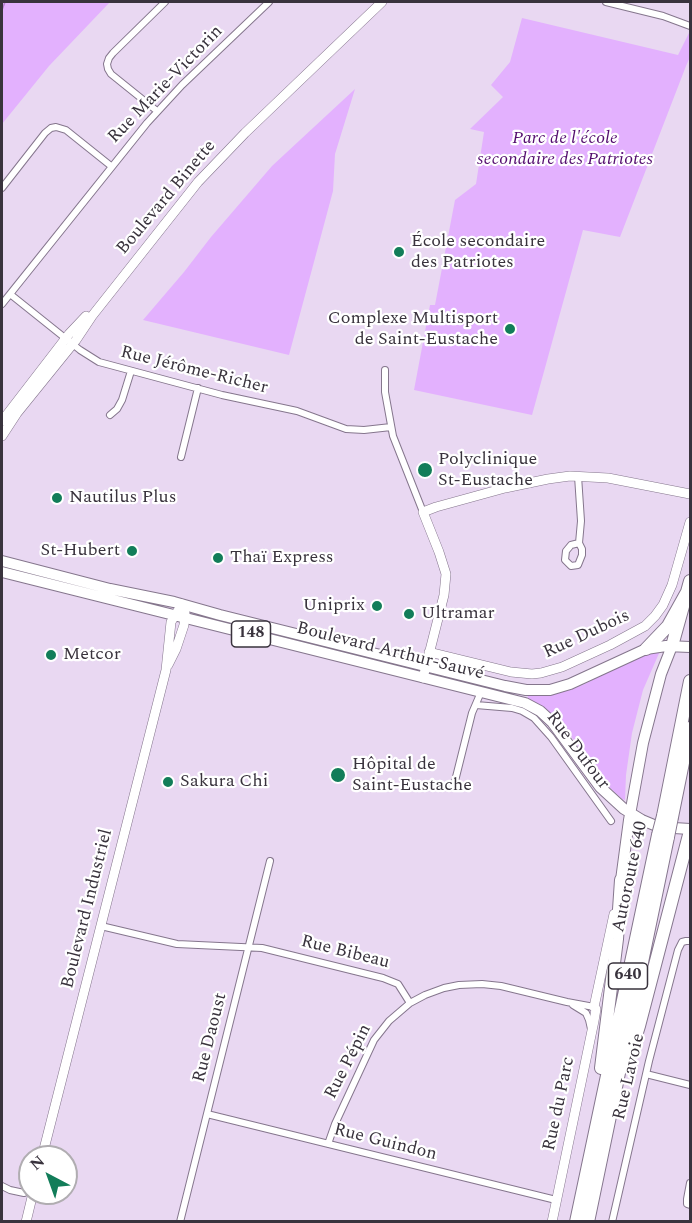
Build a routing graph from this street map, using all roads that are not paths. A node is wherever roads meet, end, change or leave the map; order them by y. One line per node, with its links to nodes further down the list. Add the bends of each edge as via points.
1 (165, 2): 7 (street, via 107,62 111,74)
2 (269, 2): 7 (street, Rue Marie-Victorin)
3 (376, 2): 12 (street, Boulevard Binette, via 213,159)
4 (382, 2): 12 (street, Boulevard Binette, via 209,170)
5 (606, 2): 6 (street)
6 (690, 26)
7 (157, 111): 8 (street, Rue Marie-Victorin)
8 (111, 166): 9 (street, via 66,130 51,128); 10 (street, Rue Marie-Victorin)
9 (2, 188)
10 (10, 294): 11 (street, Rue Marie-Victorin); 12 (street, Rue Jérôme-Richer)
11 (2, 304)
12 (69, 342): 14 (street, Rue Jérôme-Richer, via 99,362); 17 (street, Boulevard Binette); 19 (street, Boulevard Binette)
13 (385, 370): 18 (street)
14 (131, 371): 15 (street, Rue Jérôme-Richer); 16 (street, via 122,400)
15 (198, 388): 18 (street, Rue Jérôme-Richer, via 297,411 346,429); 20 (street)
16 (110, 415)
17 (2, 422)
18 (391, 427): 23 (street)
19 (2, 436)
20 (181, 457)
21 (578, 476): 22 (street, via 626,480); 23 (street, via 512,486); 25 (street)
22 (690, 494)
23 (423, 512): 34 (street, via 446,574)
24 (690, 522): 34 (street, Rue Dubois, via 663,605 642,628 603,648 541,674 512,672)
25 (579, 543)
26 (2, 561): 29 (main road, Boulevard Arthur-Sauvé / 148)
27 (2, 572): 30 (main road, Boulevard Arthur-Sauvé / 148)
28 (689, 587): 31 (highway); 33 (highway, via 668,626)
29 (184, 604): 30 (street, Boulevard Industriel); 35 (main road, Boulevard Arthur-Sauvé / 148)
30 (179, 617): 36 (main road, Boulevard Arthur-Sauvé / 148); 48 (street, Boulevard Industriel, via 183,627 166,670)
31 (672, 646): 32 (main road, Boulevard Arthur-Sauvé / 148); 33 (main road, Boulevard Arthur-Sauvé / 148); 42 (main road, via 647,725)
32 (690, 646)
33 (646, 649): 35 (main road, Boulevard Arthur-Sauvé / 148, via 575,682 538,691 510,688)
34 (429, 652): 35 (street)
35 (426, 666): 36 (street)
36 (423, 678): 38 (main road, Boulevard Arthur-Sauvé / 148)
37 (690, 681): 43 (highway, Autoroute 640 / 640)
38 (481, 692): 39 (street); 42 (main road, Boulevard Arthur-Sauvé / 148, via 525,704 544,714 600,787)
39 (476, 705): 41 (street); 44 (street, Rue Dufour, via 512,708 534,718)
40 (690, 728): 43 (highway, Autoroute 640 / 640)
41 (455, 782)
42 (630, 813): 45 (main road, Boulevard Arthur-Sauvé / 148, via 654,825); 47 (main road)
43 (667, 816): 58 (highway, Autoroute 640 / 640, bridge)
44 (611, 821)
45 (690, 830): 58 (highway, via 639,1026)
46 (270, 861): 50 (street, Rue Daoust)
47 (621, 880): 53 (street, Rue du Parc); 58 (highway, via 603,1048)
48 (101, 926): 50 (street, Rue Bibeau, via 173,943); 60 (street, Boulevard Industriel)
49 (690, 941): 55 (street, Rue Lavoie, via 682,942 678,950)
50 (249, 947): 52 (street, Rue Bibeau, via 389,979); 57 (street, Rue Daoust)
51 (567, 1002): 52 (street, via 477,984 444,988); 53 (street); 54 (street, via 586,1013)
52 (410, 1003): 59 (street, Rue Pépin, via 375,1040)
53 (594, 1007): 54 (street, Rue du Parc)
54 (592, 1032): 64 (street, Rue du Parc)
55 (646, 1074): 56 (street); 72 (street, Rue Lavoie)
56 (690, 1085)
57 (207, 1114): 59 (street, Rue Guindon); 68 (street, Rue Daoust)
58 (603, 1118): 70 (highway, Autoroute 640 / 640); 71 (highway, Autoroute 640 / 640)
59 (328, 1144): 64 (street, Rue Guindon)
60 (45, 1145)
61 (690, 1183): 66 (street)
62 (2, 1186): 63 (street)
63 (18, 1192)
64 (556, 1200): 69 (street, Rue du Parc)
65 (28, 1205): 67 (street)
66 (690, 1205)
67 (26, 1221)
68 (180, 1221)
69 (552, 1221)
70 (576, 1221)
71 (588, 1221)
72 (612, 1221)

